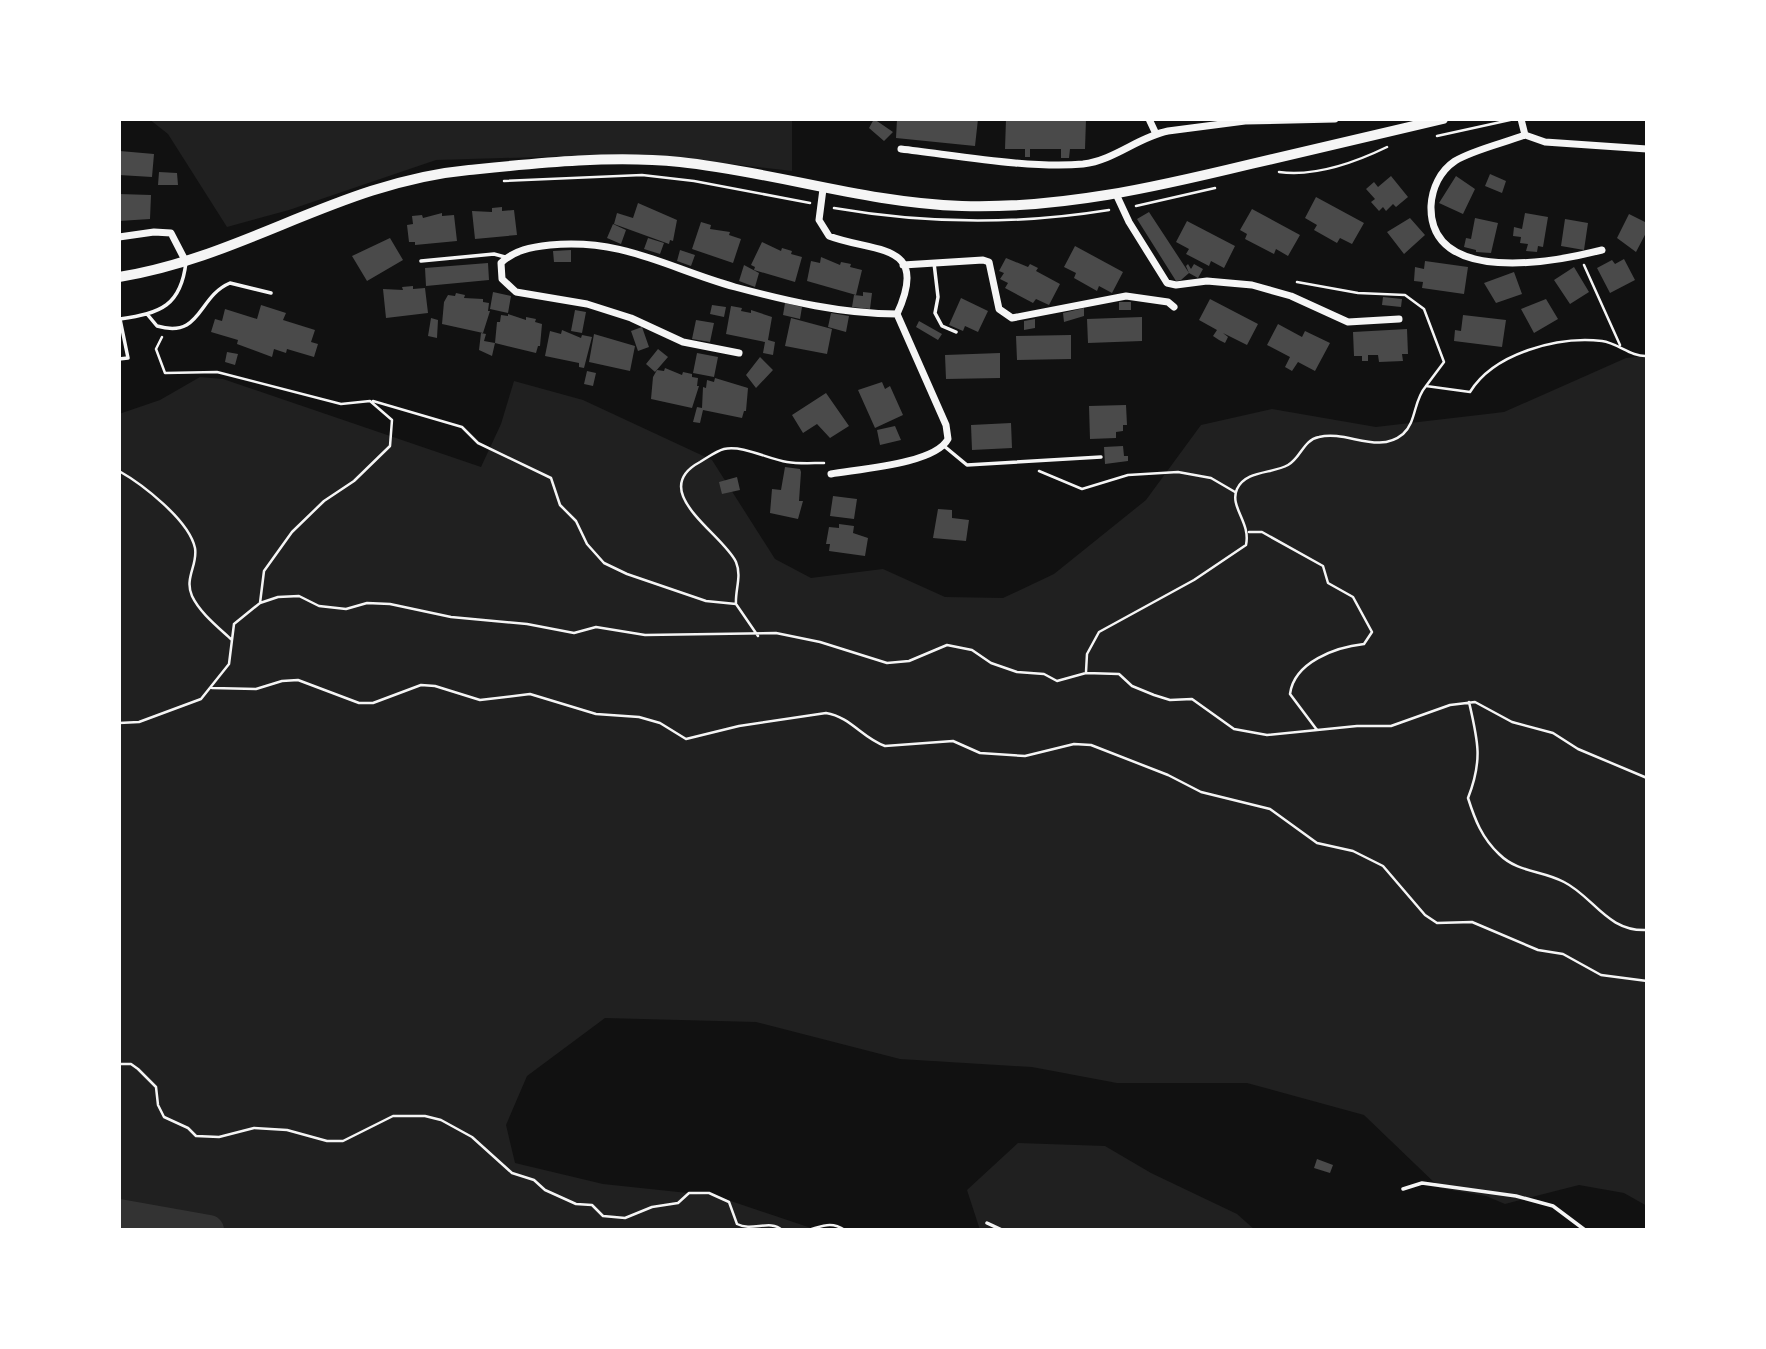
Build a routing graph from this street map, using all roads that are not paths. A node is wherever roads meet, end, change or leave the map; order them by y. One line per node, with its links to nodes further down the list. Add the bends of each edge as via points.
1 (1149, 119): 6 (street)
2 (1335, 119): 6 (street, via 1245,121)
3 (1444, 119): 5 (main road)
4 (1521, 119): 7 (street)
5 (1404, 123): 11 (main road)
6 (1156, 134): 8 (street, via 1084,164)
7 (1525, 135): 9 (street, via 1545,142); 13 (street, via 1464,156 1445,170 1432,199 1434,225 1447,246 1469,258 1527,262)
8 (901, 149)
9 (1647, 149)
10 (823, 190): 11 (main road, via 965,206); 16 (main road, via 669,161 613,160 451,172 364,191); 18 (street, via 819,220 829,236 882,248)
11 (1115, 194): 25 (street, via 1167,283 1252,285 1291,296 1348,322)
12 (119, 237): 16 (street, via 171,233)
13 (1602, 250)
14 (507, 257): 15 (lane, via 494,254); 23 (street, via 554,245 615,247 736,287 842,311); 27 (street, via 499,272 516,292 587,304 683,342)
15 (421, 261)
16 (186, 262): 19 (main road); 22 (lane, via 175,301)
17 (934, 263): 18 (street); 21 (street, via 989,262 999,309 1012,318 1126,296 1168,302); 26 (lane, via 938,297 934,313 942,326)
18 (903, 265): 23 (street, via 907,288)
19 (119, 277)
20 (271, 293): 22 (lane, via 230,283 210,296 192,324 166,329)
21 (1174, 307)
22 (147, 314): 24 (lane)
23 (897, 314): 29 (street, via 946,425)
24 (120, 319): 28 (lane, via 128,358)
25 (1399, 319)
26 (956, 332)
27 (739, 353)
28 (119, 359)
29 (944, 446): 30 (lane, via 967,465); 31 (street, via 921,457)
30 (1101, 457)
31 (831, 474)
32 (1403, 1189): 35 (lane, via 1422,1184 1517,1196 1553,1206)
33 (987, 1223): 34 (lane)
34 (1002, 1230)
35 (1585, 1230)

